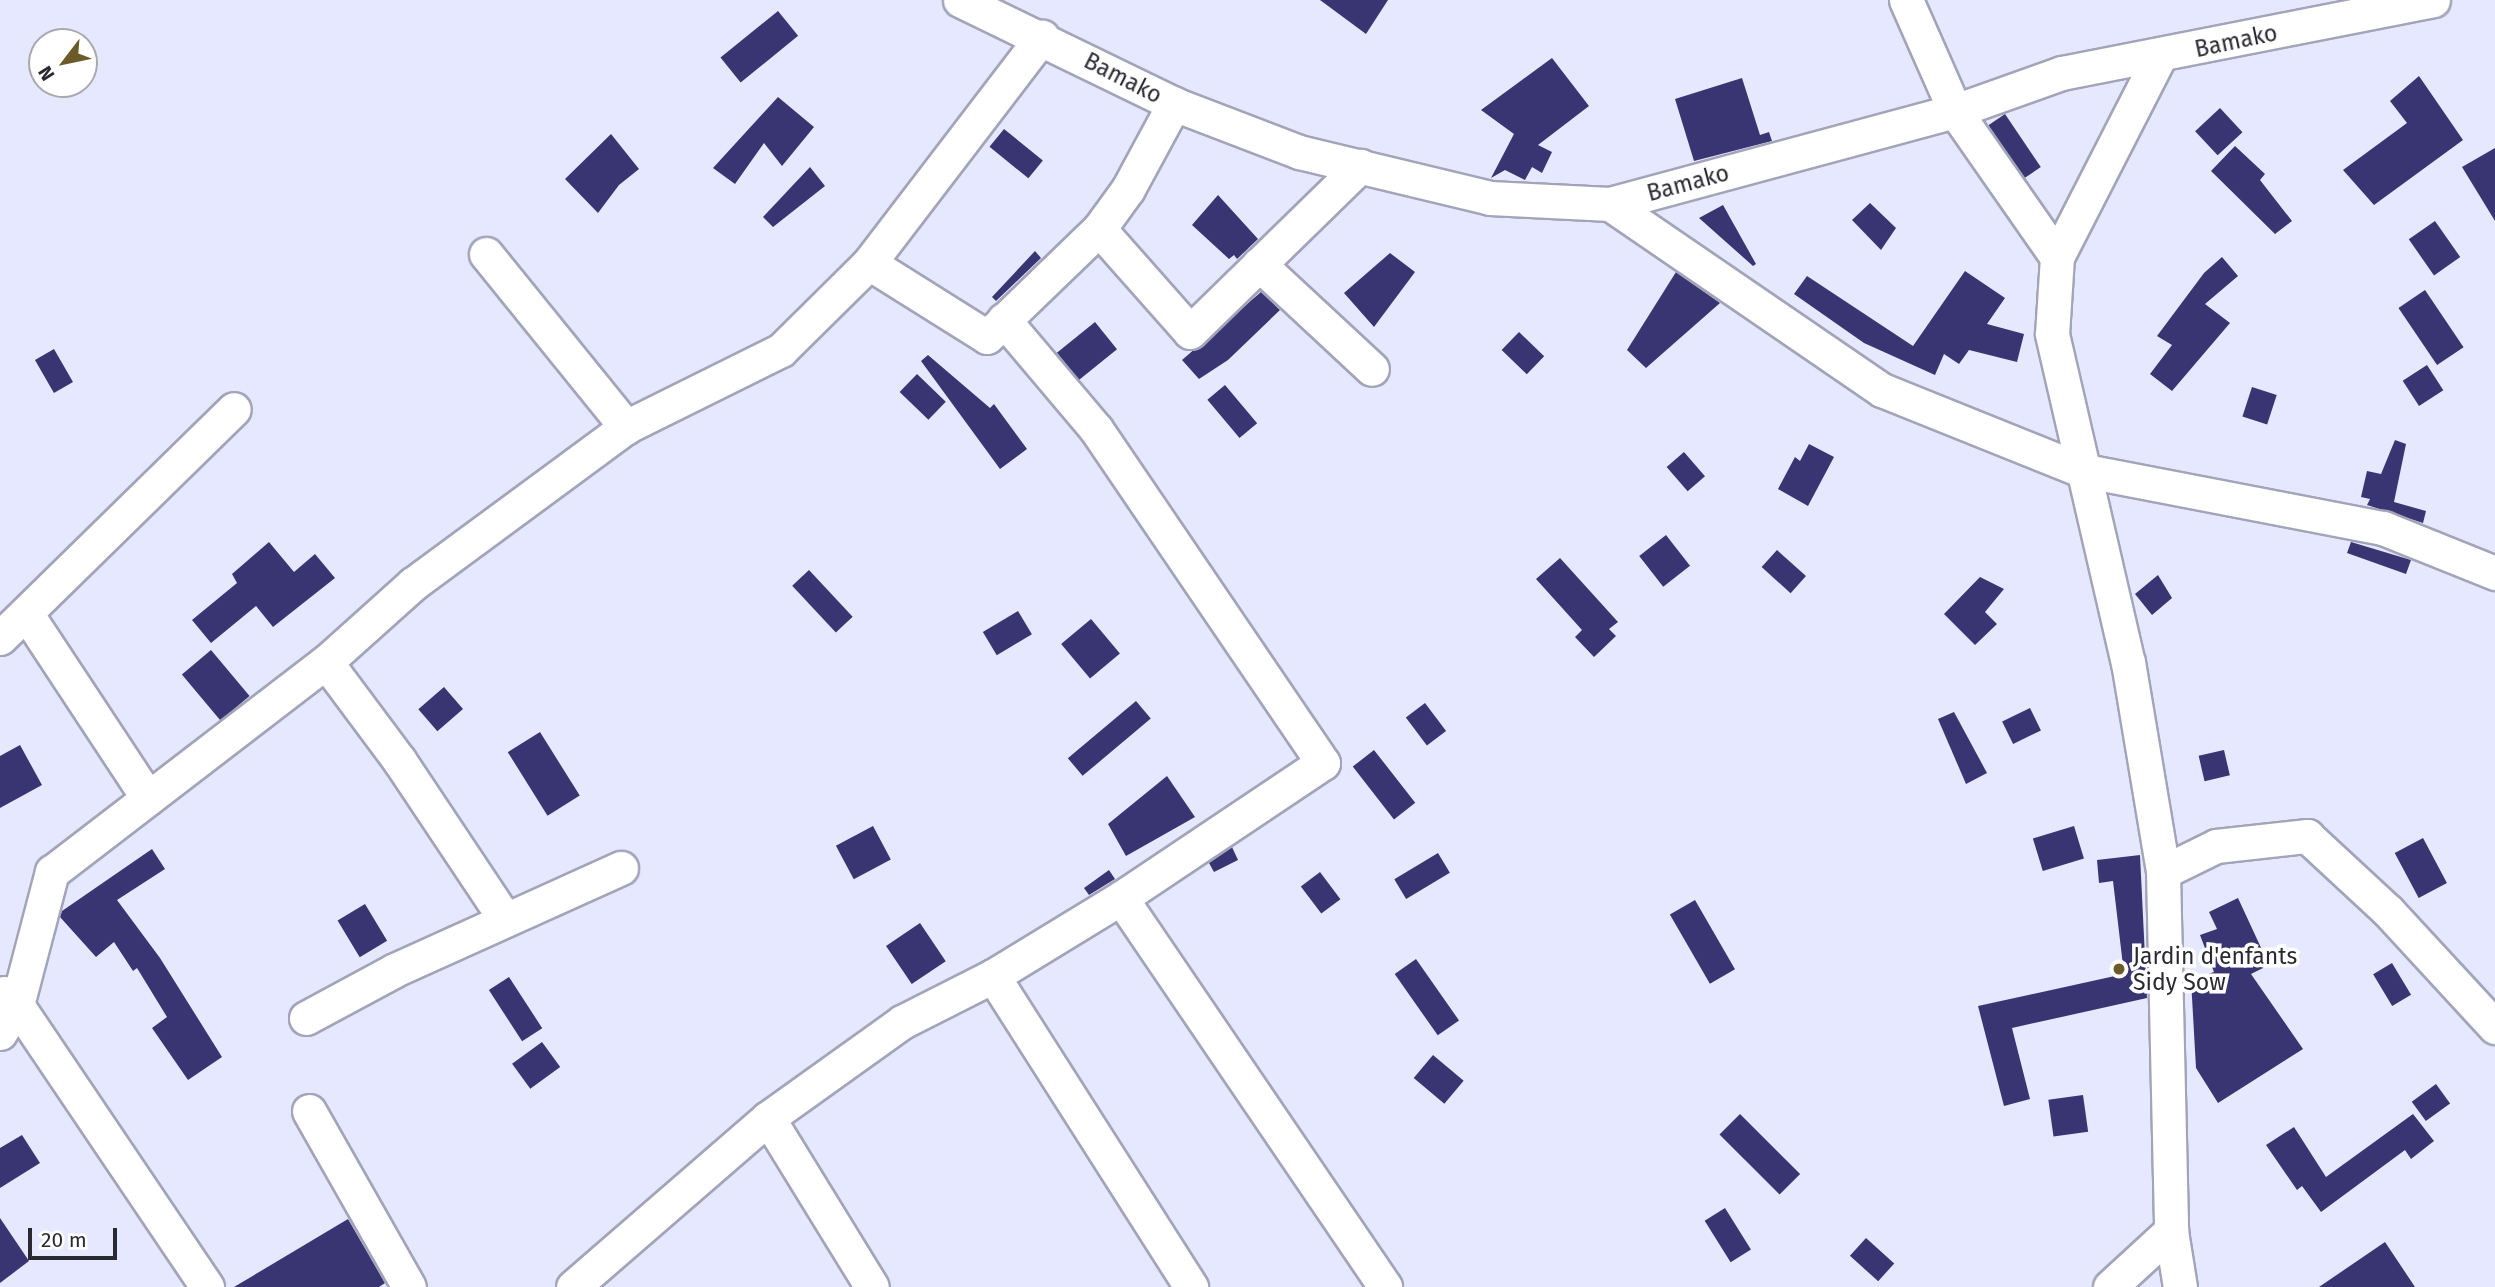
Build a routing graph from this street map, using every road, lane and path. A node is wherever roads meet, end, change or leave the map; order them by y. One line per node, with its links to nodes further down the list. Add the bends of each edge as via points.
1 (960, 0): 4 (street, Bamako)
2 (1906, 0): 7 (street)
3 (2433, 0): 5 (street, Bamako)
4 (1042, 37): 6 (street, Bamako); 13 (street)
5 (2160, 57): 7 (street, Bamako, via 2062,73); 12 (street)
6 (1174, 104): 8 (street, Bamako, via 1299,152); 10 (street, via 1128,189)
7 (1955, 111): 9 (street, Bamako); 12 (street)
8 (1360, 166): 9 (street, Bamako, via 1490,198); 14 (street)
9 (1610, 204): 19 (street, via 1882,390)
10 (1100, 229): 14 (street, via 1190,332); 15 (street)
11 (486, 254): 18 (street)
12 (2057, 257): 19 (street, via 2052,334)
13 (869, 263): 15 (street, via 987,337); 18 (street, via 781,351)
14 (1259, 264): 16 (street)
15 (1004, 320): 27 (street, via 1096,429 1323,763)
16 (1372, 369)
17 (234, 409): 21 (street)
18 (626, 427): 23 (street, via 413,584)
19 (2081, 470): 20 (street, via 2383,528); 26 (street, via 2128,662)
20 (2495, 573)
21 (26, 613): 22 (street); 24 (street)
22 (0, 638)
23 (326, 662): 24 (street); 28 (street, via 399,760)
24 (148, 798): 30 (street, via 52,872)
25 (621, 868): 28 (street)
26 (2163, 872): 32 (street, via 2216,846 2307,835 2388,911); 36 (street)
27 (1121, 898): 29 (street); 42 (street)
28 (505, 919): 31 (street)
29 (993, 976): 35 (street, via 902,1022); 41 (street)
30 (8, 997): 33 (street); 38 (street)
31 (306, 1018)
32 (2495, 1027)
33 (0, 1033)
34 (309, 1111): 39 (street)
35 (768, 1118): 37 (street); 40 (street)
36 (2171, 1231): 43 (street); 44 (street)
37 (582, 1284)
38 (207, 1287)
39 (409, 1287)
40 (872, 1287)
41 (1191, 1287)
42 (1385, 1287)
43 (2110, 1287)
44 (2180, 1287)

